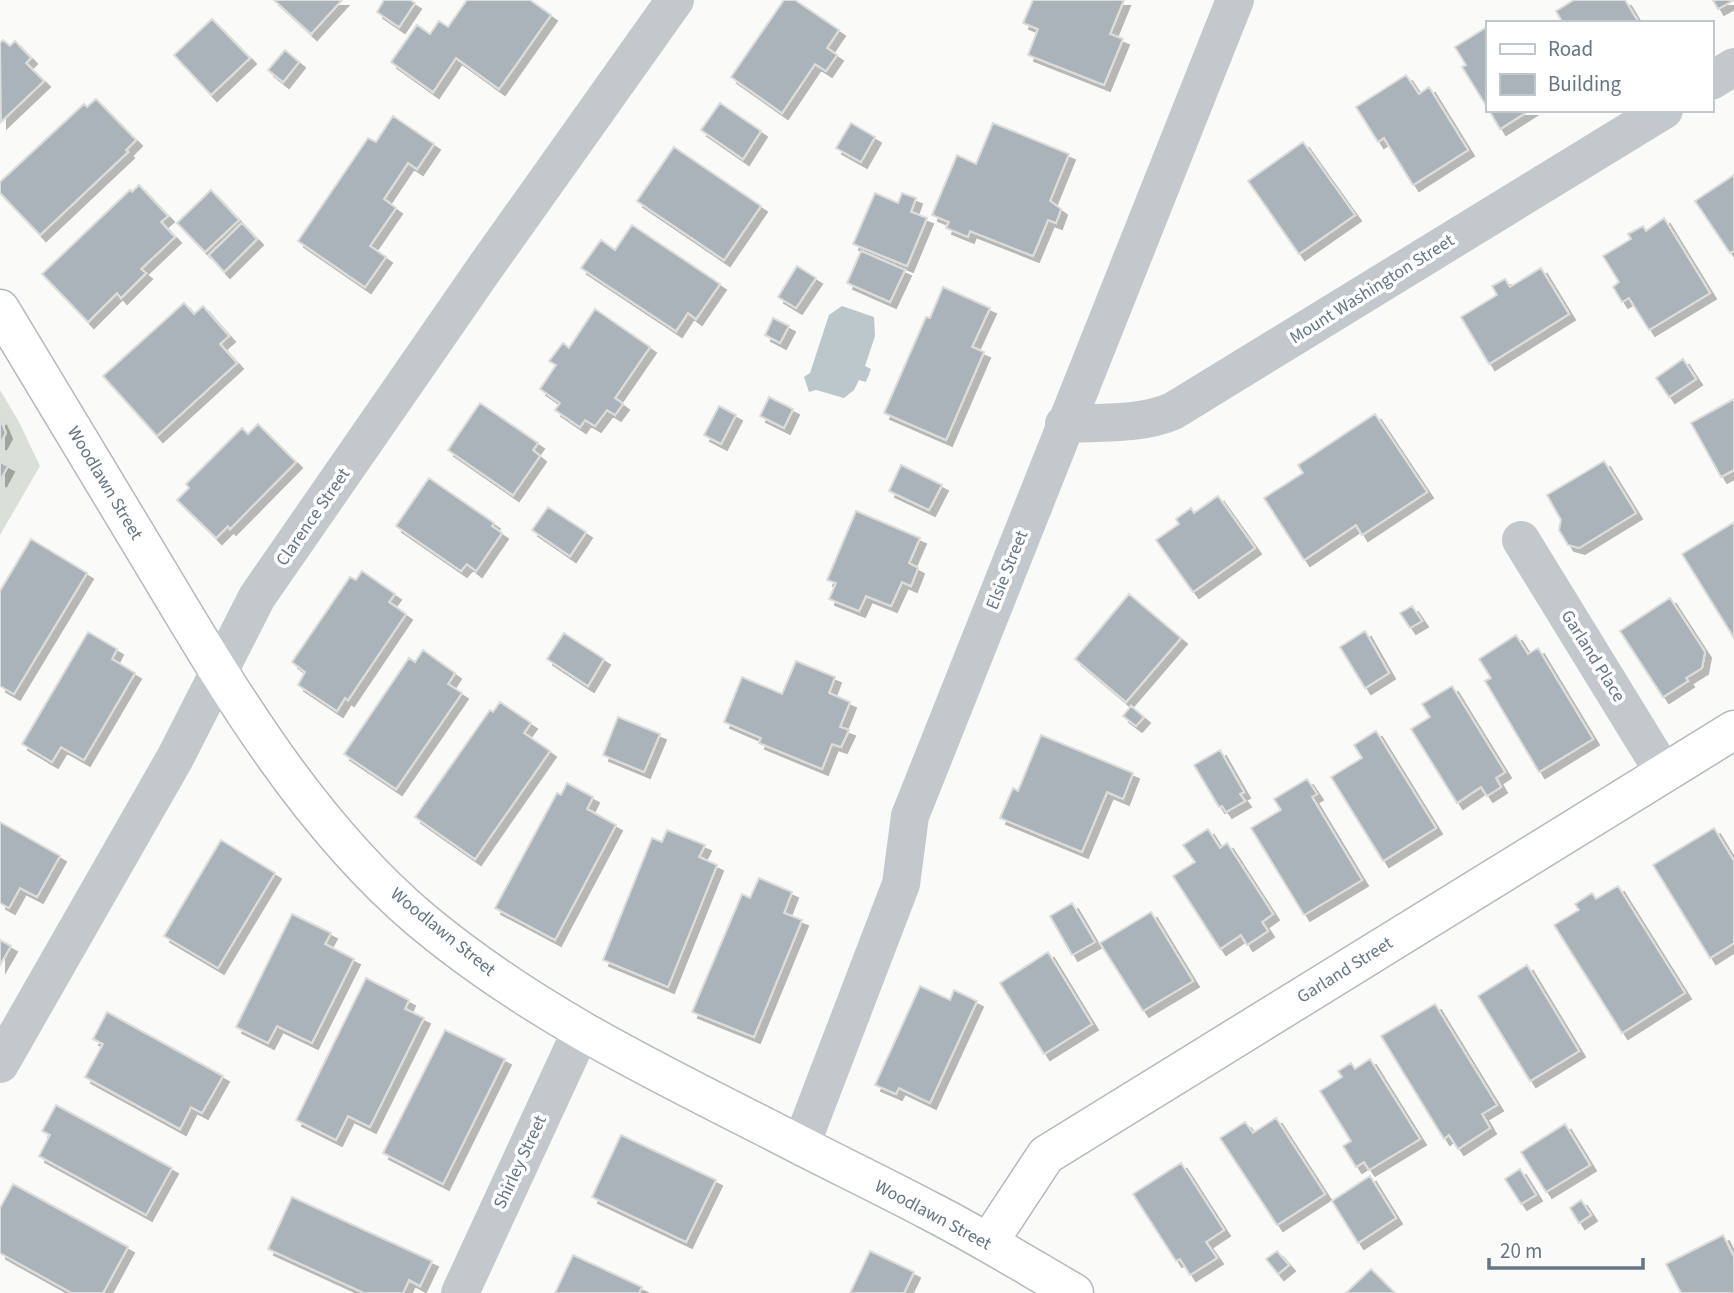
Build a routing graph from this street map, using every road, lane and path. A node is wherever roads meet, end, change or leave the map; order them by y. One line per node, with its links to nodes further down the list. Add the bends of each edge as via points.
1 (675, 0): 9 (street, Clarence Street, via 257,597)
2 (1235, 0): 7 (street, Elsie Street)
3 (1734, 67): 4 (street)
4 (1713, 80)
5 (1661, 112): 7 (street, Mount Washington Street, via 1173,411 1157,417)
6 (0, 309): 9 (street, Woodlawn Street)
7 (1064, 424): 14 (street, Elsie Street, via 910,816 901,884)
8 (1521, 540): 11 (street, Garland Place)
9 (219, 674): 12 (street, Woodlawn Street, via 298,786 362,863 464,953); 13 (street, Clarence Street)
10 (1734, 730): 11 (street, Garland Street)
11 (1664, 773): 15 (street, Garland Street, via 1046,1155)
12 (581, 1031): 14 (street, Woodlawn Street); 16 (street, Shirley Street)
13 (0, 1064)
14 (801, 1146): 15 (street, Woodlawn Street)
15 (988, 1243): 17 (street, Woodlawn Street)
16 (460, 1293)
17 (1074, 1293)

